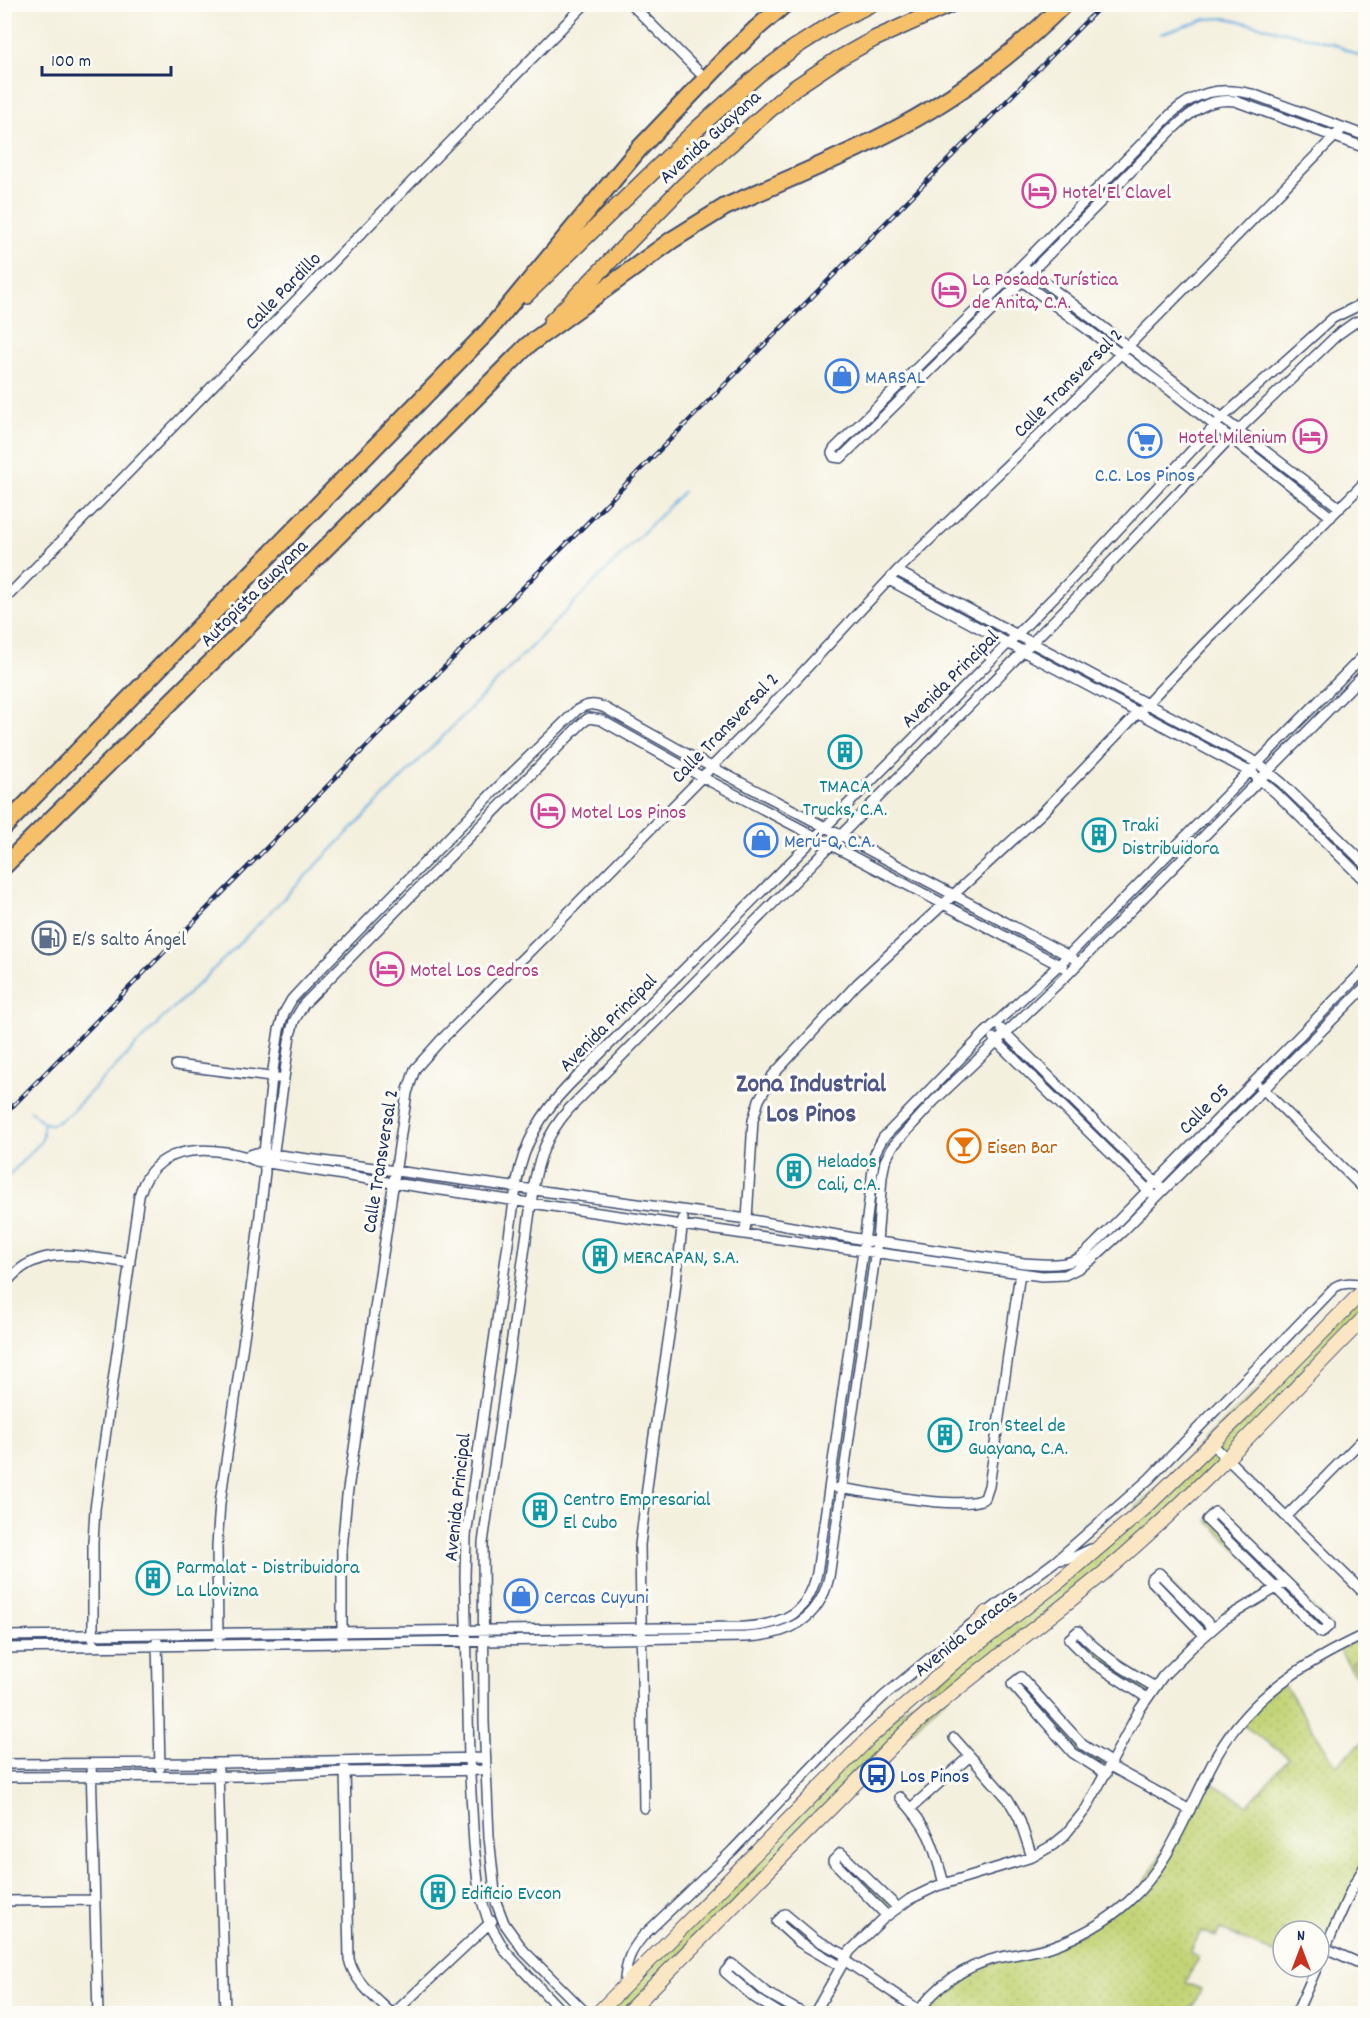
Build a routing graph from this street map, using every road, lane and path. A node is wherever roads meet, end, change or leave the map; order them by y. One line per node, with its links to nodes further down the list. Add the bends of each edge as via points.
1 (585, 4): 37 (street, Calle Pardillo)
2 (631, 4): 7 (street)
3 (785, 4): 7 (highway, Autopista Guayana)
4 (871, 4): 24 (main road, Avenida Guayana, via 835,22 759,74)
5 (952, 4): 25 (main road, Avenida Guayana, via 874,39 793,89 684,185)
6 (1064, 4): 25 (highway, Autopista Guayana, via 1012,52 936,106 900,127 700,221)
7 (706, 79): 24 (highway, Autopista Guayana, via 638,150)
8 (1194, 97): 9 (street); 10 (street, via 1216,90 1242,92); 13 (street, via 1179,106)
9 (1198, 107): 12 (street, via 1235,101); 15 (street)
10 (1343, 128): 11 (street); 12 (street, Calle Transversal 2)
11 (1365, 136)
12 (1335, 137): 14 (street); 26 (street, Calle Transversal 2)
13 (1141, 144): 15 (street); 16 (street)
14 (1365, 148)
15 (1150, 152): 17 (street)
16 (1070, 215): 17 (street); 18 (street)
17 (1080, 223): 19 (street)
18 (1021, 265): 19 (street); 20 (street)
19 (1031, 272): 21 (street); 26 (street)
20 (1013, 274): 21 (street); 21 (street, via 834,449 834,457 841,458)
21 (1022, 281): 27 (street)
22 (1365, 302): 28 (street, Avenida Principal, via 1333,318)
23 (1365, 318): 30 (street, Avenida Principal, via 1337,335)
24 (489, 330): 58 (highway, Autopista Guayana)
25 (528, 345): 64 (highway, Autopista Guayana)
26 (1129, 347): 27 (street, Calle Transversal 2); 28 (street)
27 (1121, 354): 29 (street); 35 (street, Calle Transversal 2)
28 (1222, 417): 29 (street, Avenida Principal); 30 (street)
29 (1215, 426): 31 (street); 40 (street, Avenida Principal)
30 (1238, 429): 31 (street, Avenida Principal); 33 (street)
31 (1230, 438): 34 (street); 41 (street, Avenida Principal)
32 (1365, 481): 33 (street)
33 (1340, 508): 34 (street)
34 (1331, 517): 46 (street)
35 (897, 570): 36 (street, Calle Transversal 2); 38 (street)
36 (889, 580): 39 (street); 53 (street, Calle Transversal 2)
37 (4, 600)
38 (965, 606): 39 (street); 40 (street)
39 (956, 616): 42 (street)
40 (1017, 634): 41 (street); 42 (street, Avenida Principal)
41 (1032, 642): 43 (street, Avenida Principal); 46 (street)
42 (1008, 644): 43 (street); 59 (street, Avenida Principal)
43 (1023, 652): 48 (street); 60 (street, Avenida Principal)
44 (1365, 653): 52 (street)
45 (1365, 672): 55 (street)
46 (1147, 703): 48 (street); 52 (street)
47 (592, 704): 49 (street); 50 (street, via 577,710); 53 (street)
48 (1138, 713): 54 (street); 68 (street, via 1042,813)
49 (589, 718): 51 (street); 56 (street, via 601,720)
50 (541, 744): 51 (street); 65 (street)
51 (552, 753): 67 (street)
52 (1258, 763): 54 (street); 55 (street)
53 (711, 767): 56 (street, Calle Transversal 2); 59 (street)
54 (1250, 771): 57 (street); 71 (street)
55 (1268, 771): 57 (street); 63 (street)
56 (702, 777): 61 (street); 96 (street, Calle Transversal 2, via 420,1062 407,1093)
57 (1260, 779): 66 (street); 73 (street)
58 (4, 827)
59 (826, 828): 60 (street); 61 (street, Avenida Principal)
60 (841, 836): 62 (street, Avenida Principal); 68 (street)
61 (817, 837): 62 (street); 89 (street, Avenida Principal)
62 (831, 845): 69 (street); 90 (street, Avenida Principal)
63 (1365, 865)
64 (4, 866)
65 (406, 881): 67 (street); 70 (street)
66 (1365, 882)
67 (416, 890): 72 (street)
68 (953, 894): 69 (street); 71 (street)
69 (944, 904): 74 (street); 108 (street, via 858,984 767,1085 759,1100 751,1136)
70 (341, 948): 72 (street); 78 (street)
71 (1068, 955): 73 (street); 74 (street)
72 (350, 956): 79 (street)
73 (1080, 961): 76 (street)
74 (1059, 965): 76 (street); 80 (street)
75 (1365, 968): 87 (street, Calle 05)
76 (1071, 971): 82 (street)
77 (1365, 986): 88 (street, Calle 05)
78 (297, 992): 79 (street); 85 (street, via 281,1021)
79 (308, 998): 86 (street, via 291,1028)
80 (997, 1024): 81 (street); 82 (street)
81 (986, 1032): 83 (street); 93 (street, via 887,1132)
82 (1005, 1033): 83 (street); 97 (street)
83 (996, 1041): 94 (street, via 910,1125); 102 (street)
84 (176, 1065): 85 (street)
85 (272, 1077): 86 (street); 95 (street)
86 (283, 1079): 95 (street)
87 (1254, 1081): 88 (street); 97 (street, Calle 05)
88 (1263, 1090): 100 (street, Calle 05); 103 (street)
89 (548, 1109): 90 (street); 91 (street, Avenida Principal)
90 (561, 1118): 92 (street, Avenida Principal)
91 (537, 1123): 92 (street); 99 (street, Avenida Principal)
92 (550, 1133): 101 (street, Avenida Principal, via 537,1164)
93 (877, 1147): 94 (street); 111 (street)
94 (888, 1154): 112 (street, via 882,1177)
95 (267, 1161): 96 (street); 98 (street); 117 (street, via 256,1153 247,1156 189,1151 170,1157 152,1170 138,1196); 144 (street, via 220,1503)
96 (395, 1171): 98 (street, Calle Transversal 2); 99 (street)
97 (1156, 1182): 100 (street); 102 (street, Calle 05)
98 (393, 1183): 105 (street); 143 (street, Calle Transversal 2, via 344,1522)
99 (516, 1187): 101 (street); 105 (street, Avenida Principal)
100 (1164, 1189): 104 (street, Calle 05)
101 (533, 1190): 106 (street, Avenida Principal); 107 (street)
102 (1148, 1190): 104 (street); 114 (street, Calle 05, via 1077,1259 1024,1263)
103 (1365, 1191)
104 (1156, 1198): 118 (street, Calle 05, via 1091,1260 1065,1275)
105 (514, 1201): 106 (street); 125 (street, Avenida Principal)
106 (531, 1203): 109 (street); 126 (street, Avenida Principal)
107 (683, 1211): 108 (street); 109 (street)
108 (747, 1219): 110 (street); 111 (street)
109 (682, 1225): 110 (street); 139 (street, via 642,1523)
110 (744, 1234): 113 (street)
111 (865, 1240): 112 (street); 113 (street)
112 (877, 1242): 114 (street); 115 (street)
113 (863, 1251): 115 (street); 127 (street)
114 (943, 1251): 116 (street)
115 (875, 1253): 116 (street); 128 (street)
116 (941, 1262): 118 (street)
117 (130, 1263): 119 (street, via 50,1256 26,1264); 147 (street, via 95,1509)
118 (1020, 1273): 128 (street, via 985,1498 960,1504)
119 (4, 1286)
120 (1365, 1286): 123 (street, Avenida Caracas); 133 (street, via 1349,1283 1335,1287 1149,1479)
121 (1365, 1316): 124 (street, Avenida Caracas)
122 (1365, 1436): 131 (street)
123 (1212, 1444): 124 (street); 132 (street, Avenida Caracas)
124 (1226, 1458): 131 (street); 205 (street, Avenida Caracas, via 1105,1572 904,1733)
125 (475, 1472): 126 (street); 129 (street, Avenida Principal)
126 (491, 1474): 130 (street, Avenida Principal)
127 (830, 1488): 128 (street); 138 (street, via 817,1574 804,1604 775,1623)
128 (841, 1489): 150 (street, via 829,1577 816,1607 782,1632)
129 (469, 1513): 130 (street); 141 (street, Avenida Principal)
130 (486, 1515): 142 (street, Avenida Principal, via 482,1552)
131 (1286, 1517): 136 (street)
132 (1111, 1539): 133 (street, via 1074,1557); 160 (street, Avenida Caracas)
133 (1057, 1560): 137 (street)
134 (1286, 1582): 135 (street); 135 (street, via 1330,1625 1321,1633); 135 (street, via 1215,1512 1207,1520)
135 (1276, 1588): 140 (street)
136 (1365, 1594)
137 (986, 1613): 160 (street); 197 (street, via 884,1696 643,1936 628,1957)
138 (731, 1627): 139 (street); 150 (street)
139 (640, 1628): 142 (street); 151 (street)
140 (1213, 1628): 148 (street); 148 (street, via 1159,1573 1151,1580)
141 (466, 1630): 142 (street); 143 (street); 152 (street, Avenida Principal)
142 (483, 1630): 153 (street, Avenida Principal)
143 (342, 1631): 144 (street); 154 (street, Calle Transversal 2)
144 (218, 1633): 145 (street); 156 (street)
145 (156, 1634): 147 (street); 155 (street)
146 (1365, 1634): 182 (street, via 1306,1665 1256,1704 1226,1741)
147 (93, 1635): 149 (street); 157 (street)
148 (1204, 1635): 159 (street)
149 (4, 1636)
150 (732, 1637): 151 (street)
151 (641, 1639): 153 (street); 180 (street)
152 (466, 1641): 153 (street); 154 (street); 165 (street, Avenida Principal)
153 (483, 1641): 164 (street, Avenida Principal)
154 (342, 1643): 156 (street)
155 (157, 1646): 156 (street); 157 (street); 167 (street)
156 (218, 1646)
157 (93, 1647): 158 (street)
158 (4, 1648)
159 (1155, 1687): 161 (street); 161 (street, via 1110,1660 1077,1631 1069,1639 1092,1662)
160 (926, 1688): 197 (street, Avenida Caracas, via 869,1738)
161 (1147, 1698): 171 (street)
162 (954, 1738): 163 (street)
163 (970, 1756): 181 (street); 183 (street, via 1014,1808)
164 (485, 1758): 165 (street); 172 (street, Avenida Principal)
165 (469, 1759): 166 (street); 173 (street, Avenida Principal)
166 (345, 1760): 168 (street); 174 (street)
167 (160, 1763): 168 (street); 170 (street); 176 (street)
168 (218, 1763): 175 (street)
169 (4, 1764): 170 (street)
170 (91, 1764): 178 (street)
171 (1109, 1767): 171 (street, via 1083,1745 1021,1677 1012,1684 1073,1753); 182 (street); 183 (street, via 1072,1827)
172 (486, 1770): 173 (street); 190 (street, Avenida Principal, via 492,1876)
173 (470, 1771): 174 (street); 191 (street, Avenida Principal, via 477,1877)
174 (345, 1772): 175 (street); 201 (street, via 349,1959 360,1982)
175 (219, 1775): 176 (street); 200 (street)
176 (161, 1776): 178 (street)
177 (4, 1777): 178 (street)
178 (92, 1777): 187 (street)
179 (900, 1797): 181 (street)
180 (644, 1808)
181 (910, 1809): 185 (street, via 930,1836)
182 (1190, 1810): 198 (street, via 1152,1876 1118,1911 1062,1942 968,1969 943,1986)
183 (1032, 1857): 185 (street)
184 (1365, 1864): 192 (street)
185 (944, 1884): 188 (street, via 924,1891)
186 (4, 1900): 187 (street)
187 (94, 1900): 199 (street)
188 (898, 1908): 189 (street); 189 (street, via 841,1853 832,1861)
189 (887, 1916): 194 (street, via 856,1944)
190 (501, 1917): 191 (street); 203 (street, Avenida Principal, via 524,1951)
191 (489, 1923): 201 (street); 202 (street, Avenida Principal, via 510,1958)
192 (1331, 1935)
193 (1331, 1951): 195 (street)
194 (844, 1961): 194 (street, via 799,1942 777,1922 785,1914); 198 (street); 208 (street)
195 (1365, 1966)
196 (1312, 1979): 209 (street)
197 (624, 1986): 204 (street, Avenida Caracas)
198 (918, 2012)
199 (98, 2013)
200 (225, 2013)
201 (392, 2013)
202 (564, 2013)
203 (587, 2013)
204 (597, 2013)
205 (626, 2013)
206 (781, 2013): 207 (street, via 748,1993 725,1972 732,1964 766,1993)
207 (804, 2013)
208 (814, 2013)
209 (1296, 2013)

